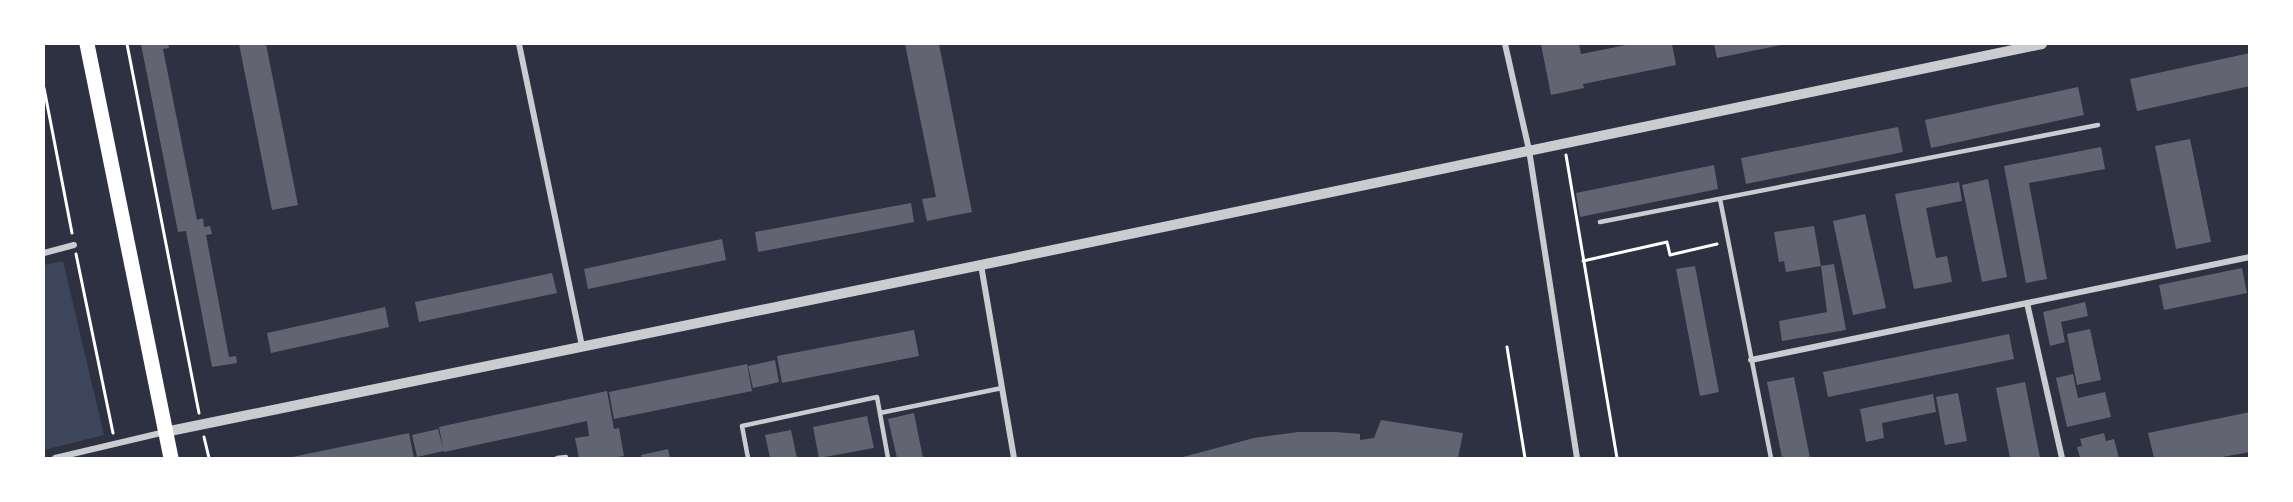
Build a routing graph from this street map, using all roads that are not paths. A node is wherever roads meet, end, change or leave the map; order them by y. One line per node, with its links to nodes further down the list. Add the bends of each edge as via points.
1 (87, 44): 18 (highway)
2 (519, 44): 14 (street)
3 (1505, 44): 6 (street)
4 (2042, 44): 6 (street)
5 (2098, 125): 7 (lane)
6 (1529, 150): 12 (street); 26 (street)
7 (1720, 199): 8 (lane); 15 (lane)
8 (1600, 222)
9 (74, 245): 10 (street)
10 (44, 253)
11 (2250, 257): 13 (street)
12 (981, 265): 14 (street); 16 (street)
13 (2027, 303): 15 (street); 28 (street)
14 (582, 346): 18 (street)
15 (1751, 360): 27 (lane)
16 (1002, 388): 17 (lane); 25 (street)
17 (880, 413): 23 (lane, via 877,397 742,426); 24 (lane)
18 (165, 432): 20 (street); 21 (highway)
19 (566, 457): 22 (lane)
20 (55, 459)
21 (171, 459)
22 (557, 459)
23 (748, 459)
24 (888, 459)
25 (1014, 459)
26 (1577, 459)
27 (1771, 459)
28 (2062, 459)

